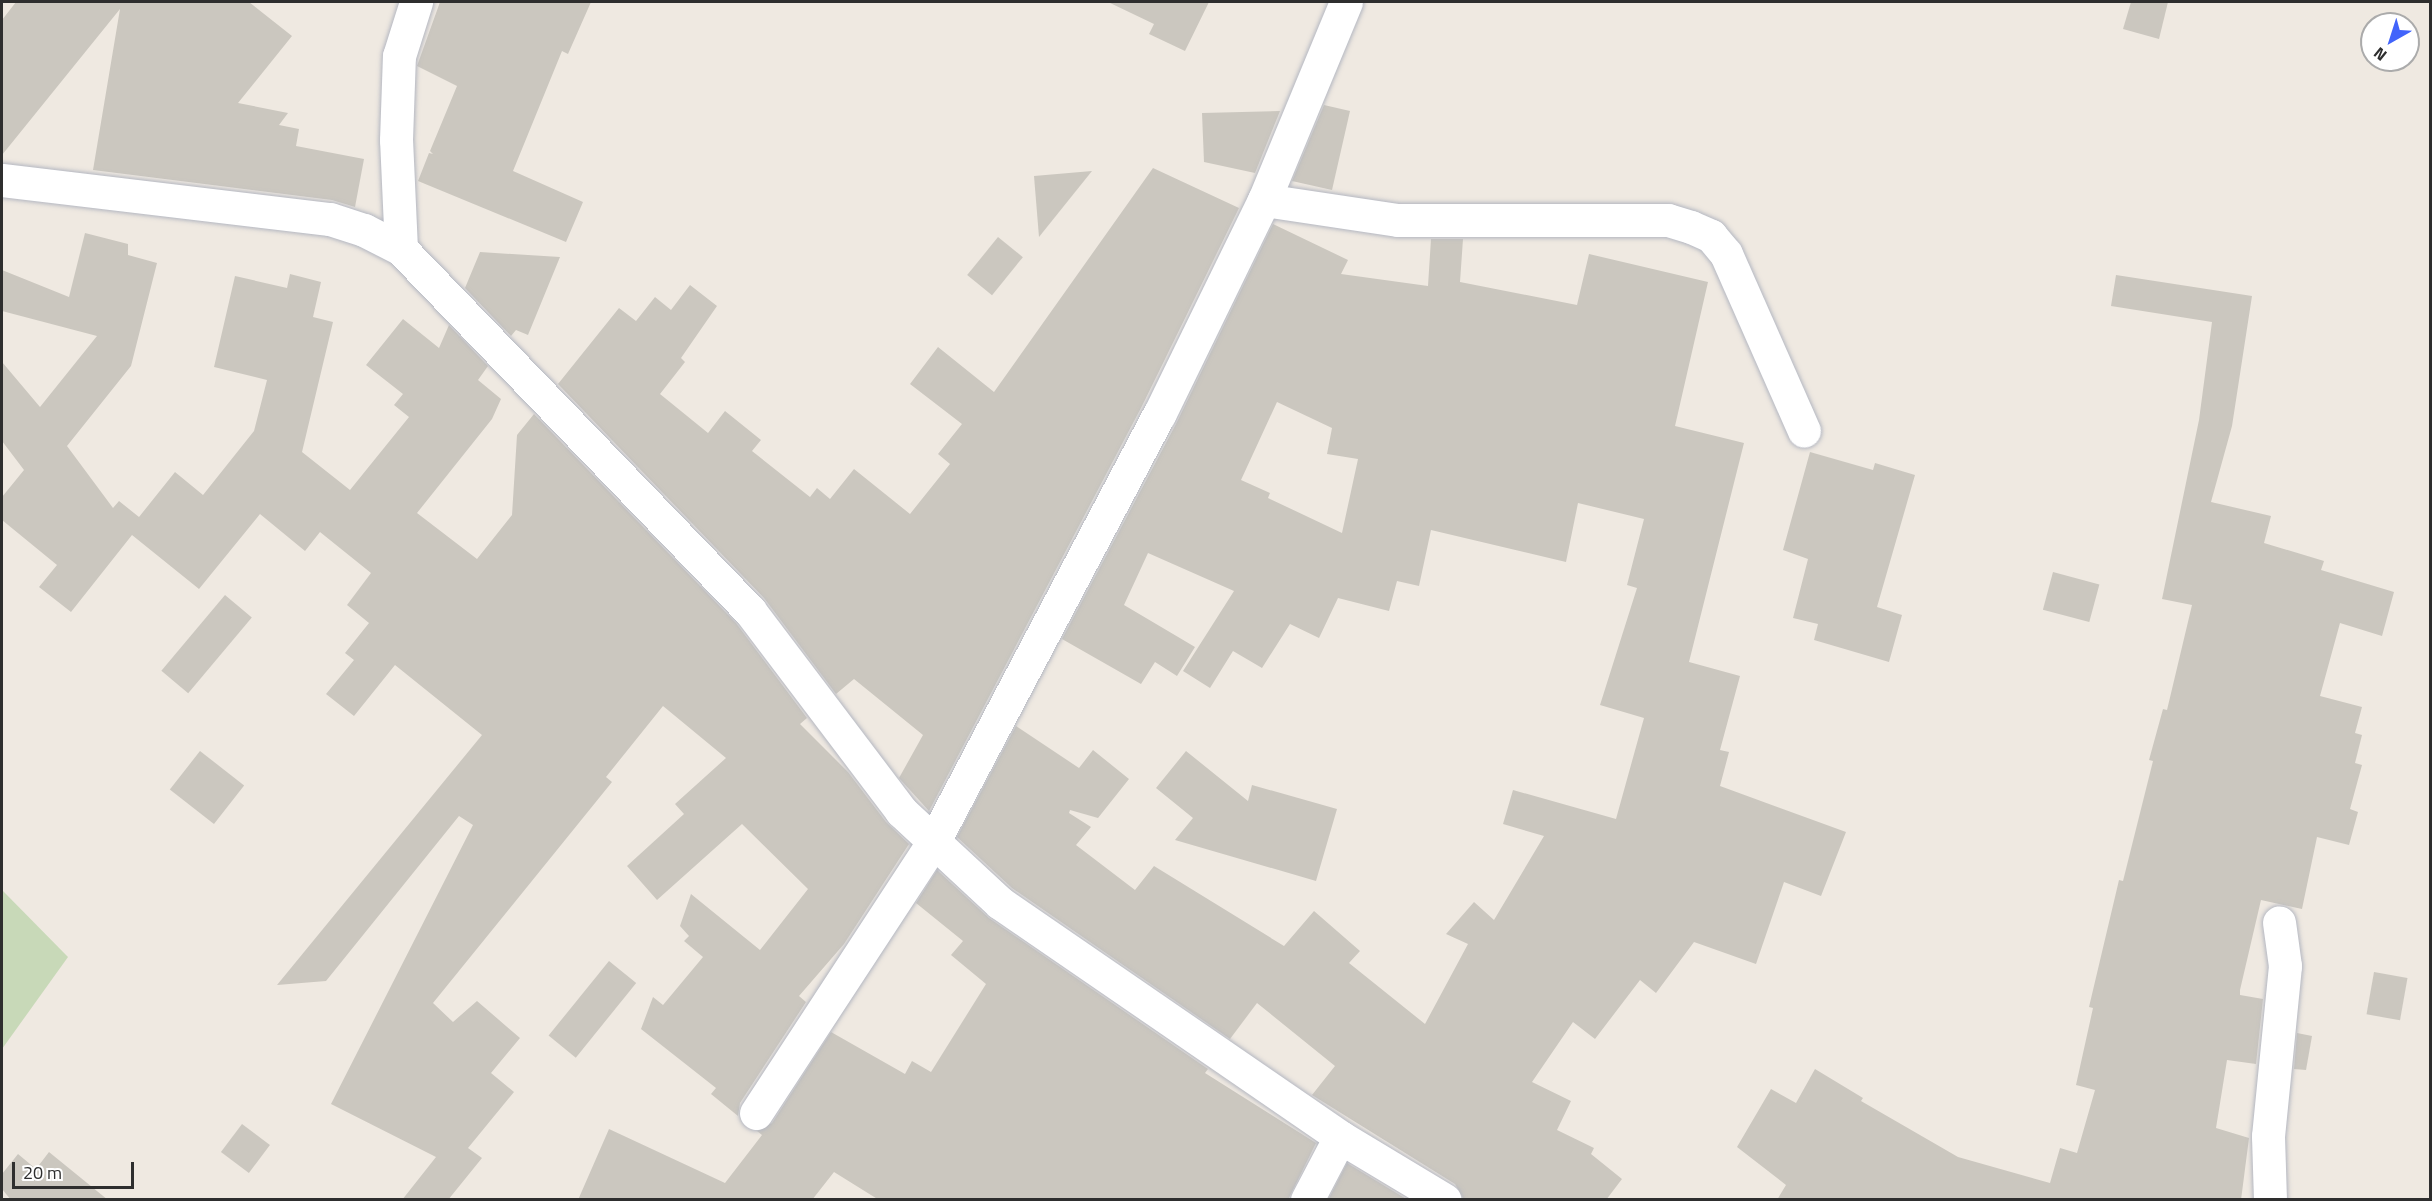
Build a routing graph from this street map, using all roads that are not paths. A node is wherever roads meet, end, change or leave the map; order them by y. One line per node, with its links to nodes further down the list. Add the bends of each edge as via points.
1 (416, 2): 5 (street, via 399,67 396,140)
2 (1346, 2): 4 (street)
3 (2, 180): 5 (street, via 330,219 364,230)
4 (1264, 200): 6 (street, via 1398,220 1668,220 1691,226 1711,236 1726,254); 7 (street, via 1159,415)
5 (401, 249): 7 (street, via 750,611 902,811)
6 (1804, 431)
7 (935, 839): 9 (street); 10 (street, via 1000,903)
8 (2279, 922): 13 (street, via 2285,966 2268,1136)
9 (756, 1113)
10 (1340, 1137): 11 (street); 12 (street)
11 (1307, 1200)
12 (1445, 1200)
13 (2270, 1200)

